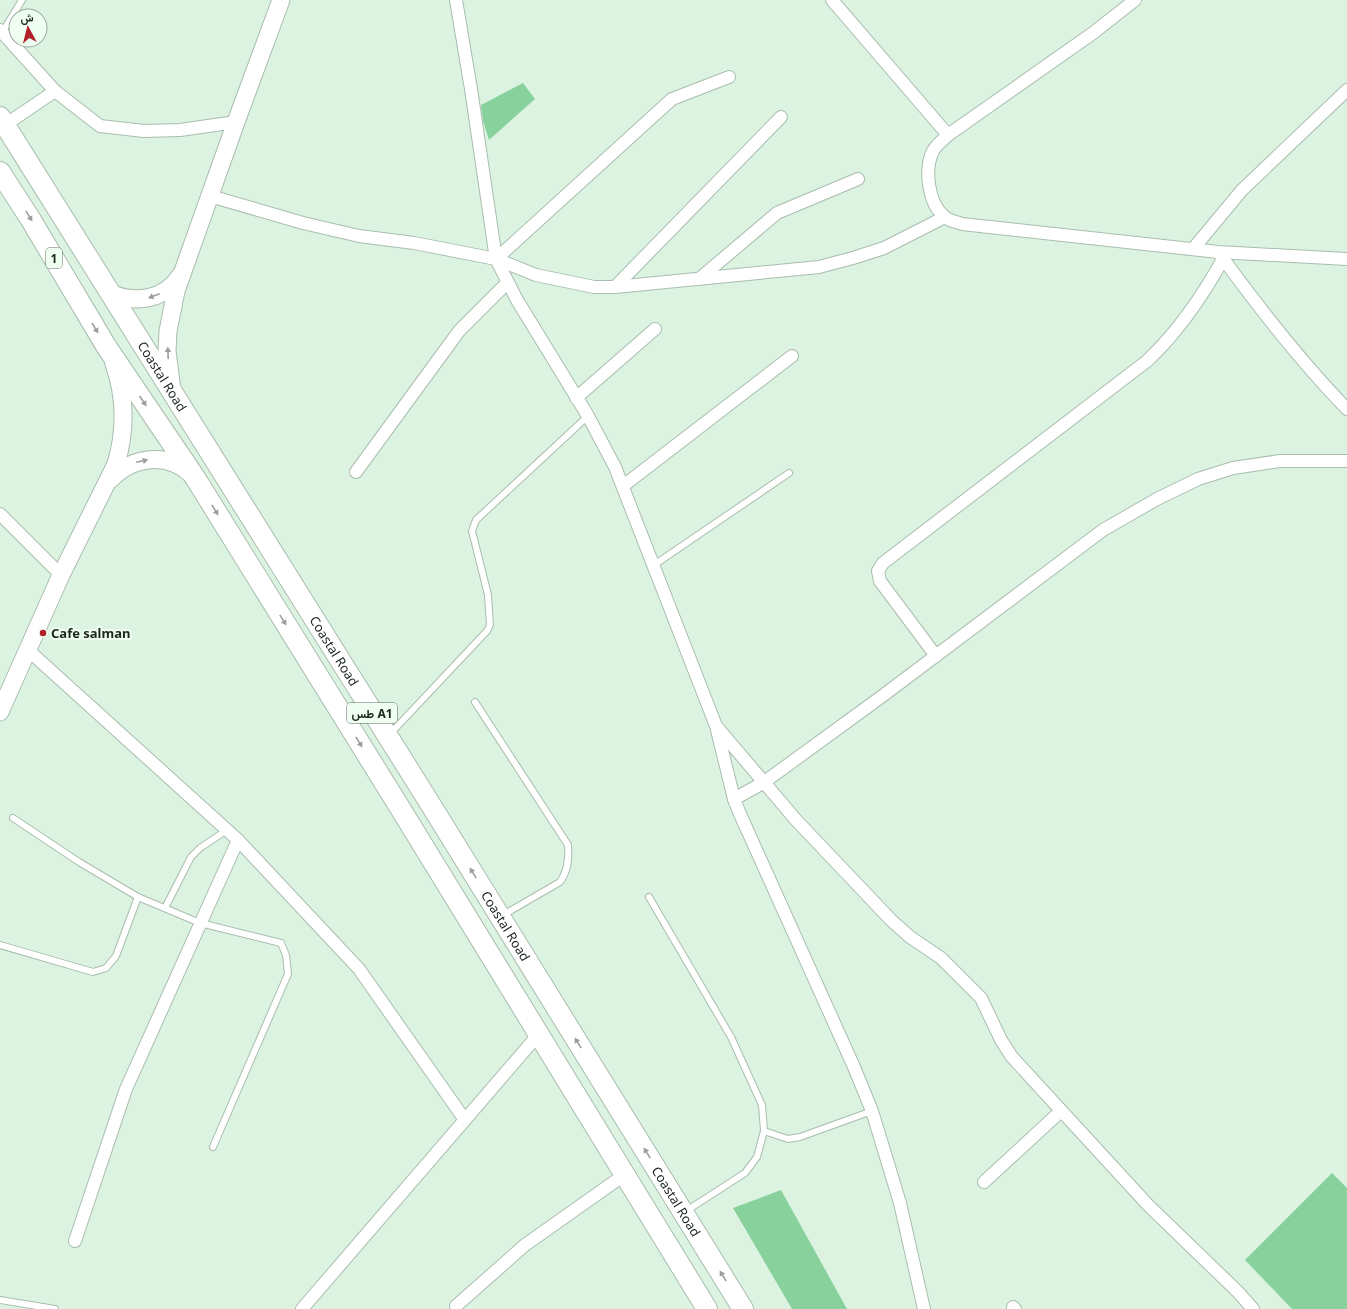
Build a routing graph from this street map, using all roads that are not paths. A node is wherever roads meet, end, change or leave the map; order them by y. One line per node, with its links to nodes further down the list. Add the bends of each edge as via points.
1 (22, 0): 6 (lane)
2 (281, 0): 12 (main road)
3 (456, 0): 21 (street)
4 (832, 0): 13 (street)
5 (1135, 0): 13 (street)
6 (1, 32): 9 (street)
7 (729, 77): 21 (street, via 672,99)
8 (1347, 90): 19 (street, via 1242,190)
9 (55, 91): 11 (street); 12 (street, via 100,126 144,131)
10 (781, 117): 26 (street)
11 (2, 121): 27 (highway, Coastal Road / طس A1)
12 (236, 122): 17 (main road)
13 (948, 136): 18 (street, via 933,150 928,166 934,204)
14 (0, 172): 16 (highway, Coastal Road / 1)
15 (858, 179): 24 (street, via 777,213)
16 (6, 193): 29 (highway, Coastal Road / 1, one-way to 29)
17 (210, 196): 21 (street, via 359,236); 23 (main road)
18 (945, 217): 19 (street, via 962,224); 24 (street, via 884,248 819,267)
19 (1193, 249): 20 (street)
20 (1221, 256): 22 (street); 33 (street, via 1314,376); 45 (street, via 1207,288 1187,317 1147,361 883,563 878,571 880,581)
21 (496, 259): 25 (street); 26 (street, via 536,274 594,287)
22 (1347, 259)
23 (184, 271): 27 (main road, one-way to 27, via 168,289 146,299 128,299); 31 (main road, one-way to 23, via 169,372 168,331 171,310)
24 (699, 279): 26 (street)
25 (507, 283): 32 (street); 36 (street, via 459,331)
26 (615, 287)
27 (110, 293): 31 (highway, Coastal Road / طس A1)
28 (655, 329): 32 (street)
29 (106, 346): 38 (highway, Coastal Road / طس A1, one-way to 38); 39 (main road, via 119,378 124,412 121,447)
30 (792, 356): 40 (street)
31 (173, 392): 49 (highway, Coastal Road / طس A1)
32 (576, 398): 34 (street)
33 (1347, 410)
34 (588, 416): 40 (street); 49 (lane, via 476,520 473,525 473,537 488,595 490,625)
35 (1347, 461): 45 (street, via 1274,462 1233,468 1198,479 1103,530)
36 (356, 472)
37 (789, 473): 42 (lane)
38 (196, 479): 39 (main road, one-way to 38, via 126,466 147,459 168,461 188,471); 61 (highway, Coastal Road / طس A1, one-way to 61)
39 (110, 481): 43 (main road)
40 (623, 486): 42 (street)
41 (0, 514): 43 (street)
42 (654, 565): 48 (street)
43 (61, 575): 44 (main road)
44 (28, 650): 47 (main road); 53 (street)
45 (936, 656): 50 (street)
46 (476, 702): 58 (lane, via 568,845 566,875 560,882)
47 (0, 712)
48 (716, 726): 50 (street); 51 (street)
49 (387, 737): 58 (highway, Coastal Road / طس A1, one-way to 49)
50 (763, 783): 51 (street); 63 (street, via 891,920 910,937 941,958 981,998 1012,1057)
51 (734, 799): 62 (street)
52 (13, 818): 55 (lane)
53 (227, 830): 54 (street); 57 (lane, via 191,857)
54 (238, 840): 59 (street); 64 (street, via 359,969)
55 (138, 897): 57 (lane); 60 (lane, via 116,956 106,968 92,972)
56 (649, 897): 65 (lane, via 731,1037 762,1105)
57 (165, 908): 59 (lane)
58 (500, 916): 69 (highway, Coastal Road / طس A1, one-way to 58)
59 (200, 923): 66 (lane, via 281,943 286,955 288,974); 70 (street, via 126,1088)
60 (0, 945)
61 (538, 1035): 64 (street); 67 (highway, Coastal Road / طس A1)
62 (872, 1111): 65 (lane, via 800,1137 788,1139); 77 (street, via 900,1203)
63 (1061, 1111): 68 (street); 78 (street, via 1148,1205)
64 (465, 1120): 74 (street)
65 (764, 1132): 69 (lane, via 757,1157 745,1173)
66 (213, 1147)
67 (624, 1175): 72 (street, via 525,1245); 75 (highway, Coastal Road / طس A1)
68 (984, 1182)
69 (684, 1212): 76 (highway, Coastal Road / طس A1, one-way to 69)
70 (75, 1241)
71 (0, 1300): 73 (lane)
72 (456, 1306)
73 (55, 1309)
74 (302, 1309)
75 (707, 1309)
76 (743, 1309)
77 (924, 1309)
78 (1253, 1309)

